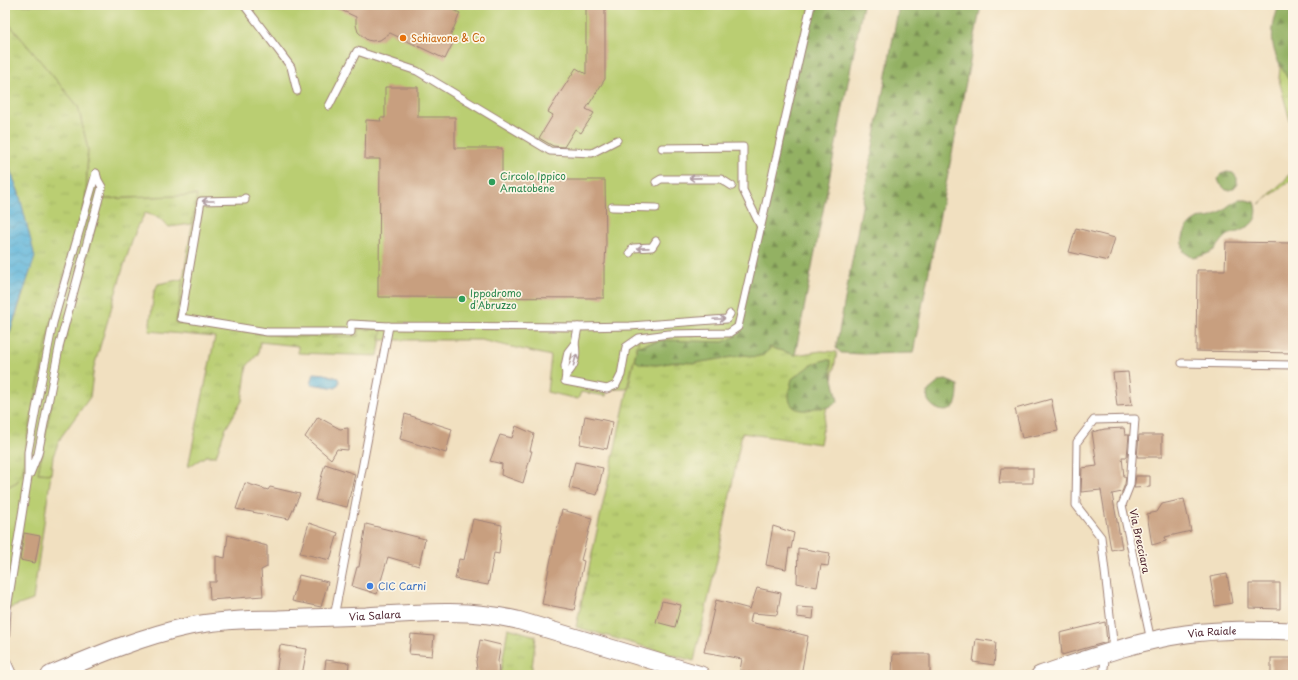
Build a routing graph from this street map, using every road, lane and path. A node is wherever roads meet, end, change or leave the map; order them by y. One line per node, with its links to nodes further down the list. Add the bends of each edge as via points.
1 (244, 5): 3 (lane, via 291,67)
2 (811, 5): 12 (lane)
3 (297, 91)
4 (329, 106): 5 (lane, via 358,51 417,71 550,151 592,153)
5 (617, 140)
6 (662, 148): 12 (lane, via 743,147 743,190)
7 (656, 182): 8 (lane, one-way to 7, via 721,179 661,179)
8 (732, 186)
9 (245, 198): 16 (lane, one-way to 16, via 201,201 181,318 268,332 351,332 351,324)
10 (612, 207): 11 (lane)
11 (656, 208)
12 (760, 225): 17 (lane, via 738,327 729,333 669,334 639,338 626,347 621,375 616,385 607,388 565,381 568,352 574,343)
13 (656, 241): 14 (lane, one-way to 14, via 652,247 633,248)
14 (630, 253)
15 (730, 314): 17 (lane, one-way to 15, via 727,319)
16 (389, 326): 17 (lane); 21 (lane)
17 (578, 327)
18 (1182, 363): 19 (lane)
19 (1293, 365)
20 (28, 478): 20 (lane, via 38,454 60,343 102,187 96,173 53,323 28,452); 24 (lane, via 7,608)
21 (334, 617): 28 (street, Via Salara, via 236,620 191,626 156,635); 29 (street, Via Salara, via 461,613 501,616)
22 (1293, 631): 23 (street, Via Raiale, via 1205,632)
23 (1151, 641): 25 (street, Via Raiale); 25 (lane, Via Brecciara, via 1122,505 1130,485 1134,419 1094,420 1077,442 1076,505 1101,537)
24 (5, 647)
25 (1110, 652): 30 (street); 31 (lane)
26 (5, 657): 27 (lane)
27 (13, 675)
28 (50, 675)
29 (701, 675)
30 (1040, 675)
31 (1103, 675)

